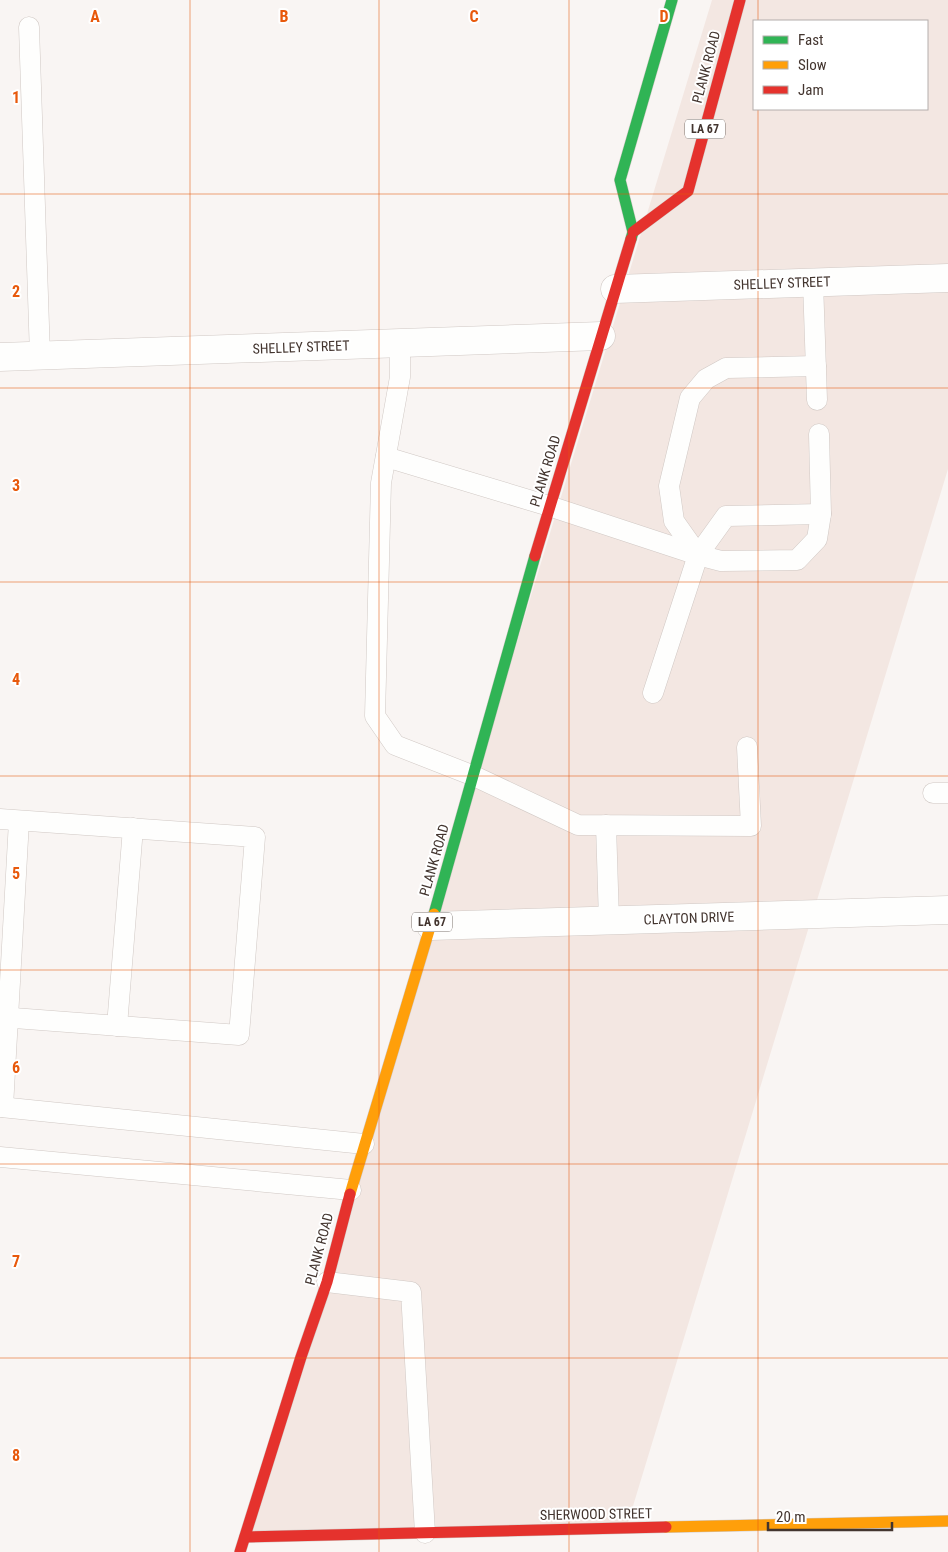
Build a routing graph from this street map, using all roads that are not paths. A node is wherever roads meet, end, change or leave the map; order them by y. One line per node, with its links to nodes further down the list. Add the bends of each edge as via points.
1 (672, 0): 4 (main road, via 620,180)
2 (740, 0): 4 (main road, PLANK ROAD / LA 67, via 688,191)
3 (29, 27): 10 (lane)
4 (633, 232): 7 (main road, PLANK ROAD / LA 67)
5 (948, 278): 6 (street, SHELLEY STREET)
6 (813, 282): 7 (street, SHELLEY STREET); 12 (lane)
7 (615, 289): 8 (main road, PLANK ROAD / LA 67)
8 (601, 336): 9 (street, SHELLEY STREET); 16 (main road, PLANK ROAD / LA 67)
9 (400, 344): 10 (street, SHELLEY STREET); 15 (lane, via 400,377)
10 (40, 356): 11 (street, SHELLEY STREET)
11 (0, 357)
12 (816, 366): 13 (lane); 18 (lane, via 726,368 706,379 690,398 669,486 674,521)
13 (817, 400)
14 (818, 434): 17 (lane)
15 (386, 457): 16 (lane); 21 (lane, via 381,483 376,716 395,745)
16 (550, 506): 18 (lane); 21 (main road, PLANK ROAD / LA 67)
17 (822, 514): 18 (lane, via 726,516); 18 (lane, via 817,539 796,560 721,561)
18 (698, 555): 19 (lane)
19 (653, 693)
20 (747, 747): 23 (lane, via 751,826)
21 (474, 776): 23 (lane, via 578,825); 27 (main road, PLANK ROAD / LA 67)
22 (10, 820): 24 (lane); 28 (lane)
23 (606, 825): 26 (lane)
24 (133, 828): 29 (lane); 29 (lane, via 255,837 239,1036)
25 (948, 910): 26 (street, CLAYTON DRIVE)
26 (610, 921): 27 (street, CLAYTON DRIVE)
27 (431, 926): 31 (main road, PLANK ROAD / LA 67)
28 (4, 1017): 29 (lane); 30 (lane)
29 (116, 1026)
30 (1, 1107): 31 (lane)
31 (364, 1144): 33 (main road, PLANK ROAD / LA 67)
32 (0, 1157): 33 (lane)
33 (350, 1190): 34 (main road, PLANK ROAD / LA 67)
34 (327, 1282): 36 (lane, via 411,1292); 37 (main road, PLANK ROAD / LA 67)
35 (948, 1521): 36 (main road, SHERWOOD STREET)
36 (425, 1533): 37 (main road, SHERWOOD STREET)
37 (245, 1537): 38 (main road, PLANK ROAD / LA 67)
38 (240, 1552)

